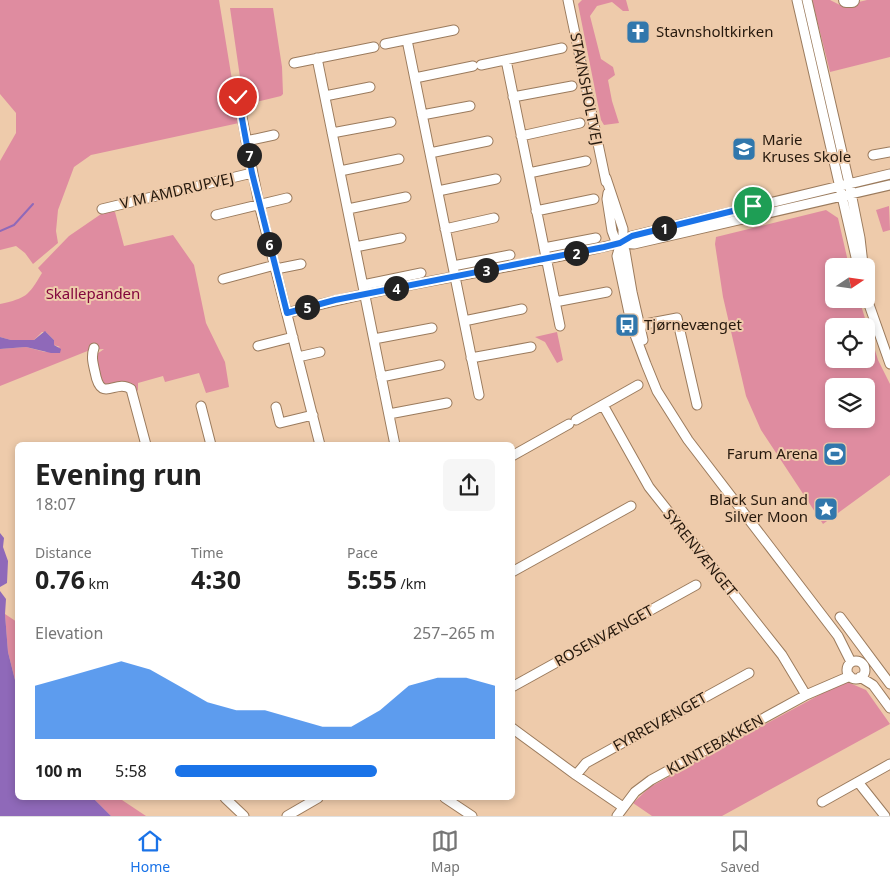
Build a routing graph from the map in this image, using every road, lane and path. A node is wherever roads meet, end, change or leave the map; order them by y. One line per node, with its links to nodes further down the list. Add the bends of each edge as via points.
1 (568, 0): 40 (street, STAVNSHOLTVEJ)
2 (797, 0): 10 (street)
3 (807, 0): 9 (street)
4 (846, 0): 5 (highway)
5 (852, 0)
6 (454, 30): 7 (street)
7 (407, 40): 8 (street); 16 (street)
8 (385, 44)
9 (818, 44): 10 (street); 42 (street)
10 (808, 46): 44 (street)
11 (374, 47): 13 (street)
12 (562, 48): 14 (street)
13 (317, 58): 15 (street); 19 (street)
14 (506, 60): 16 (street); 21 (street)
15 (294, 63)
16 (415, 78): 23 (street)
17 (572, 86): 21 (street)
18 (370, 87): 19 (street)
19 (325, 96): 26 (street)
20 (238, 97): 29 (street)
21 (513, 97): 28 (street)
22 (470, 106): 23 (street)
23 (422, 115): 32 (street)
24 (391, 122): 26 (street)
25 (580, 123): 28 (street)
26 (332, 133): 36 (street)
27 (274, 135): 29 (street)
28 (521, 136): 38 (street)
29 (246, 141): 37 (street)
30 (488, 141): 32 (street)
31 (890, 152): 33 (street)
32 (430, 153): 45 (street)
33 (873, 156)
34 (399, 159): 36 (street)
35 (586, 161): 38 (street)
36 (340, 171): 52 (street)
37 (252, 173): 50 (street); 51 (street, V M AMDRUPVEJ)
38 (529, 173): 53 (street)
39 (890, 174): 42 (street)
40 (606, 178): 60 (street, STAVNSHOLTVEJ, via 623,229); 60 (street, STAVNSHOLTVEJ, via 612,231)
41 (496, 179): 45 (street)
42 (849, 183): 44 (street); 46 (street)
43 (890, 184): 46 (street)
44 (839, 186): 46 (street); 56 (street, via 699,219)
45 (438, 191): 57 (street)
46 (846, 195): 56 (street, via 702,229); 65 (street); 66 (street, via 860,238)
47 (406, 197): 52 (street)
48 (287, 198): 50 (street)
49 (594, 199): 53 (street)
50 (259, 204): 54 (street); 68 (street)
51 (102, 209)
52 (348, 209): 61 (street)
53 (536, 211): 62 (street)
54 (216, 215)
55 (494, 218): 57 (street)
56 (684, 228): 60 (street, via 632,236)
57 (445, 229): 69 (street)
58 (401, 238): 61 (street)
59 (596, 238): 62 (street)
60 (620, 243): 64 (street); 81 (street, STAVNSHOLTVEJ, via 617,256)
61 (355, 247): 72 (street)
62 (544, 248): 64 (street)
63 (510, 255): 69 (street)
64 (546, 258): 69 (street); 75 (street)
65 (857, 258)
66 (862, 258)
67 (301, 264): 68 (street)
68 (275, 267): 71 (street); 78 (street)
69 (454, 271): 74 (street); 79 (street)
70 (421, 273): 72 (street)
71 (223, 279)
72 (363, 284): 74 (street)
73 (607, 292): 75 (street)
74 (364, 294): 78 (street); 84 (street)
75 (555, 302): 80 (street)
76 (870, 308): 91 (street)
77 (522, 309): 79 (street)
78 (287, 313): 83 (street)
79 (464, 321): 90 (street)
80 (560, 326)
81 (636, 326): 98 (street, via 677,318); 112 (street, STAVNSHOLTVEJ, via 674,419 848,646)
82 (432, 328): 84 (street)
83 (293, 337): 85 (street); 89 (street)
84 (374, 339): 93 (street)
85 (258, 346)
86 (531, 346): 90 (street)
87 (94, 348): 103 (street, via 92,356 97,382 107,390 121,386 131,389)
88 (320, 352): 89 (street)
89 (298, 357): 102 (street)
90 (471, 358): 95 (street)
91 (890, 364)
92 (440, 365): 93 (street)
93 (381, 377): 101 (street)
94 (638, 385): 97 (street)
95 (479, 395)
96 (447, 403): 101 (street)
97 (603, 405): 107 (street); 117 (street, SYRENVÆNGET, via 648,487 782,655)
98 (697, 405)
99 (201, 406): 104 (street)
100 (276, 407): 102 (street, via 280,423)
101 (388, 414): 106 (street)
102 (313, 415): 105 (street)
103 (145, 442)
104 (210, 442)
105 (319, 442)
106 (394, 442)
107 (515, 454)
108 (631, 506): 109 (street)
109 (515, 570)
110 (696, 585): 116 (street, ROSENVÆNGET)
111 (840, 617): 115 (street)
112 (851, 668): 114 (street, via 856,679); 114 (street, STAVNSHOLTVEJ, via 863,665); 117 (street, KLINTEBAKKEN)
113 (749, 673): 121 (street, FYRREVÆNGET, via 586,763)
114 (862, 675): 118 (street)
115 (890, 684)
116 (515, 685)
117 (806, 694): 127 (street, KLINTEBAKKEN, via 651,780)
118 (889, 705)
119 (515, 730): 121 (street)
120 (890, 764): 122 (street)
121 (576, 775): 127 (street)
122 (858, 782): 126 (street); 132 (street)
123 (226, 800): 128 (street)
124 (314, 800): 129 (street)
125 (448, 800): 130 (street)
126 (822, 802)
127 (622, 807): 131 (street, KLINTEBAKKEN)
128 (244, 816)
129 (286, 816)
130 (472, 816)
131 (617, 816)
132 (885, 816)

